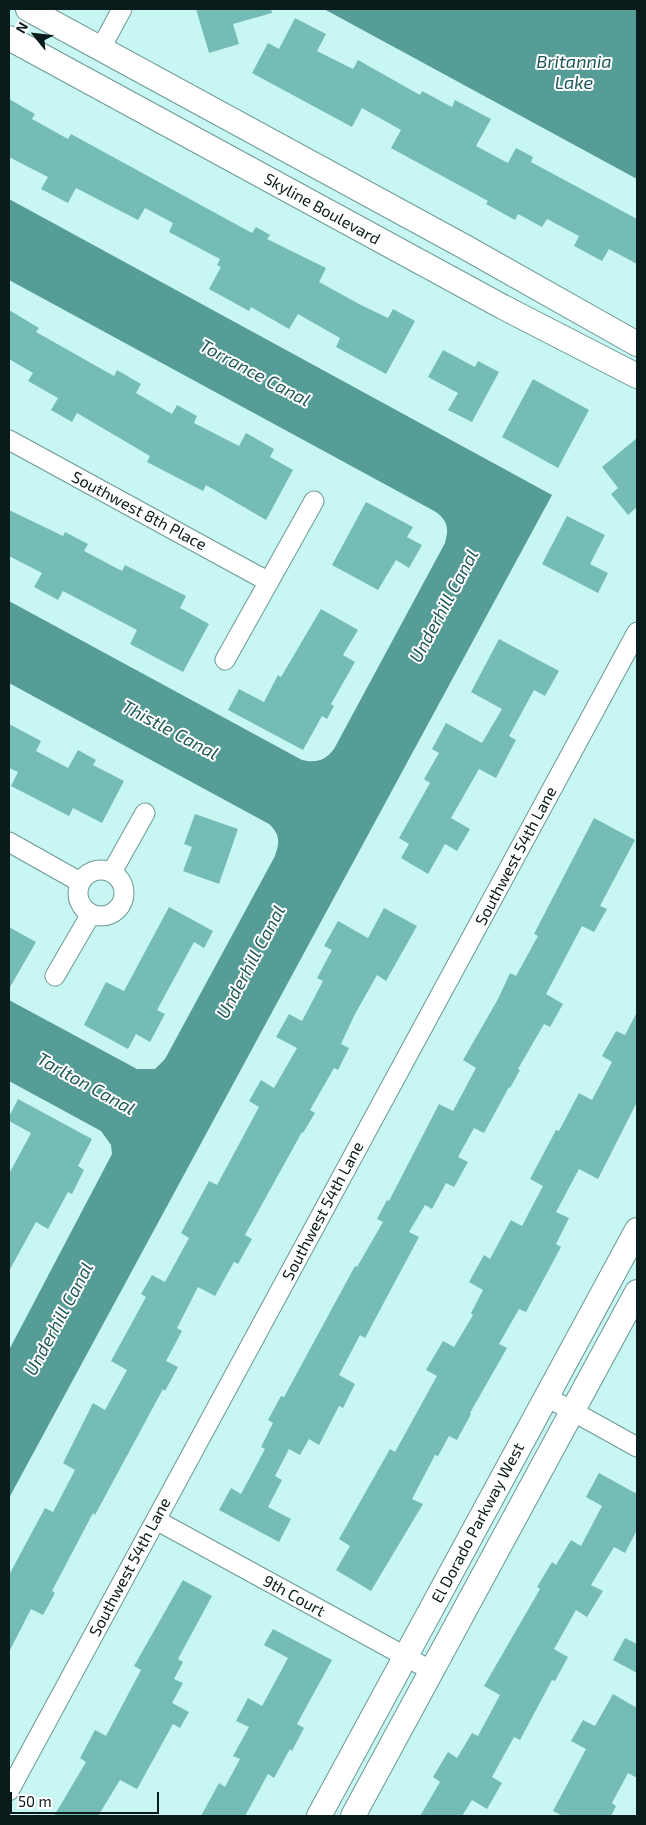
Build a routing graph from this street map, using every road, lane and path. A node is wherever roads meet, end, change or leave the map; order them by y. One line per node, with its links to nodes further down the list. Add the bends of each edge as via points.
1 (28, 9): 4 (street)
2 (122, 9): 4 (street)
3 (9, 38): 5 (street, Skyline Boulevard)
4 (101, 48): 5 (street); 6 (street)
5 (82, 78): 7 (street, Skyline Boulevard, via 503,307)
6 (637, 344)
7 (637, 376)
8 (9, 440): 10 (street, Southwest 8th Place)
9 (314, 501): 10 (street)
10 (269, 582): 12 (street)
11 (637, 632): 24 (street, Southwest 54th Lane)
12 (225, 660)
13 (144, 813): 15 (street)
14 (9, 842): 16 (street)
15 (112, 872): 16 (street, via 105,869 90,871); 17 (street, via 123,883 124,899 120,907 107,916)
16 (80, 882): 17 (street, via 80,904)
17 (91, 914): 18 (street)
18 (55, 976)
19 (637, 1230): 21 (street, El Dorado Parkway West)
20 (637, 1292): 22 (street, El Dorado Parkway West)
21 (547, 1397): 22 (street); 25 (street, El Dorado Parkway West)
22 (572, 1410): 23 (street); 26 (street, El Dorado Parkway West)
23 (637, 1447)
24 (156, 1520): 25 (street, 9th Court); 27 (street, Southwest 54th Lane)
25 (406, 1657): 26 (street, 9th Court); 28 (street, El Dorado Parkway West)
26 (432, 1671): 29 (street, El Dorado Parkway West)
27 (9, 1791)
28 (320, 1816)
29 (353, 1816)

